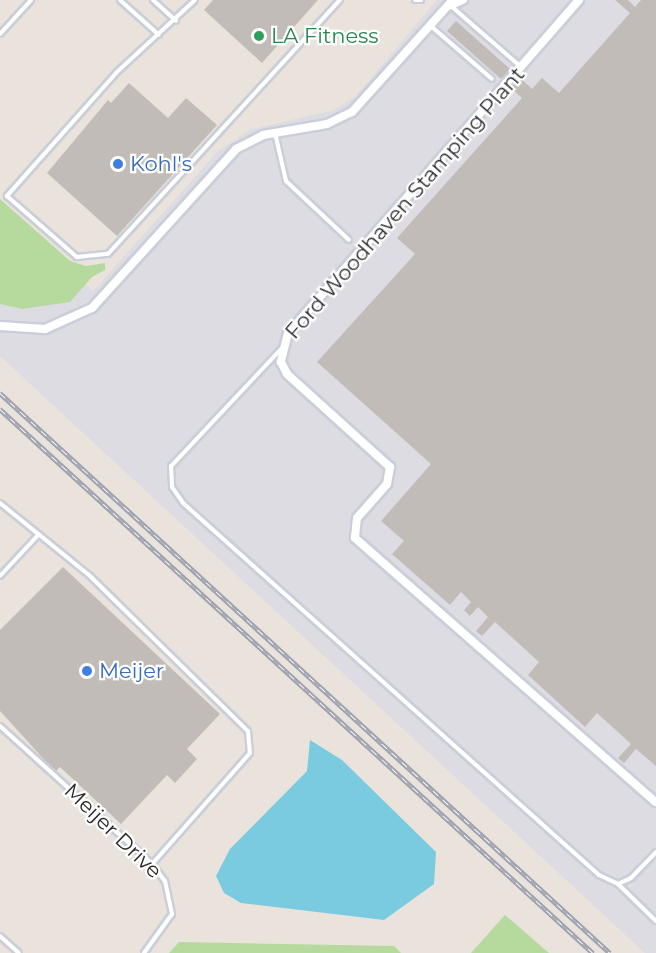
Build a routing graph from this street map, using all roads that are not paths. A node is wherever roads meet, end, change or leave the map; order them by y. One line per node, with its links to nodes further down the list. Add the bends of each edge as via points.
1 (31, 0): 13 (lane)
2 (120, 0): 14 (lane)
3 (153, 0): 11 (lane)
4 (340, 0): 14 (lane, via 108,254 77,257 7,196 117,72)
5 (415, 0): 6 (lane)
6 (421, 0)
7 (463, 0): 10 (street)
8 (579, 0): 15 (street, Ford Woodhaven Stamping Plant)
9 (192, 1): 11 (lane)
10 (452, 3): 12 (street); 15 (lane)
11 (176, 21): 14 (lane)
12 (432, 27): 16 (lane, Ford Woodhaven Stamping Plant); 17 (street, via 352,112 327,124)
13 (0, 34)
14 (159, 35)
15 (522, 68): 20 (street, Ford Woodhaven Stamping Plant, via 288,333)
16 (492, 79)
17 (275, 133): 18 (lane, via 282,173 291,188); 19 (street, via 246,142 226,158 92,308 45,329)
18 (349, 240)
19 (0, 326)
20 (282, 348): 25 (street, Ford Woodhaven Stamping Plant, via 281,362 287,374 390,467 389,480 357,518 355,538); 28 (lane, via 171,466 178,495 599,875)
21 (0, 503): 22 (lane)
22 (39, 534): 23 (lane); 27 (lane, via 90,576 248,731 250,753)
23 (0, 576)
24 (0, 726): 27 (lane, Meijer Drive)
25 (656, 802)
26 (656, 852): 28 (lane, via 631,878)
27 (152, 864): 32 (lane, Meijer Drive, via 169,892 172,914)
28 (618, 884): 29 (lane)
29 (656, 921)
30 (0, 936): 31 (lane)
31 (19, 953)
32 (144, 953)

